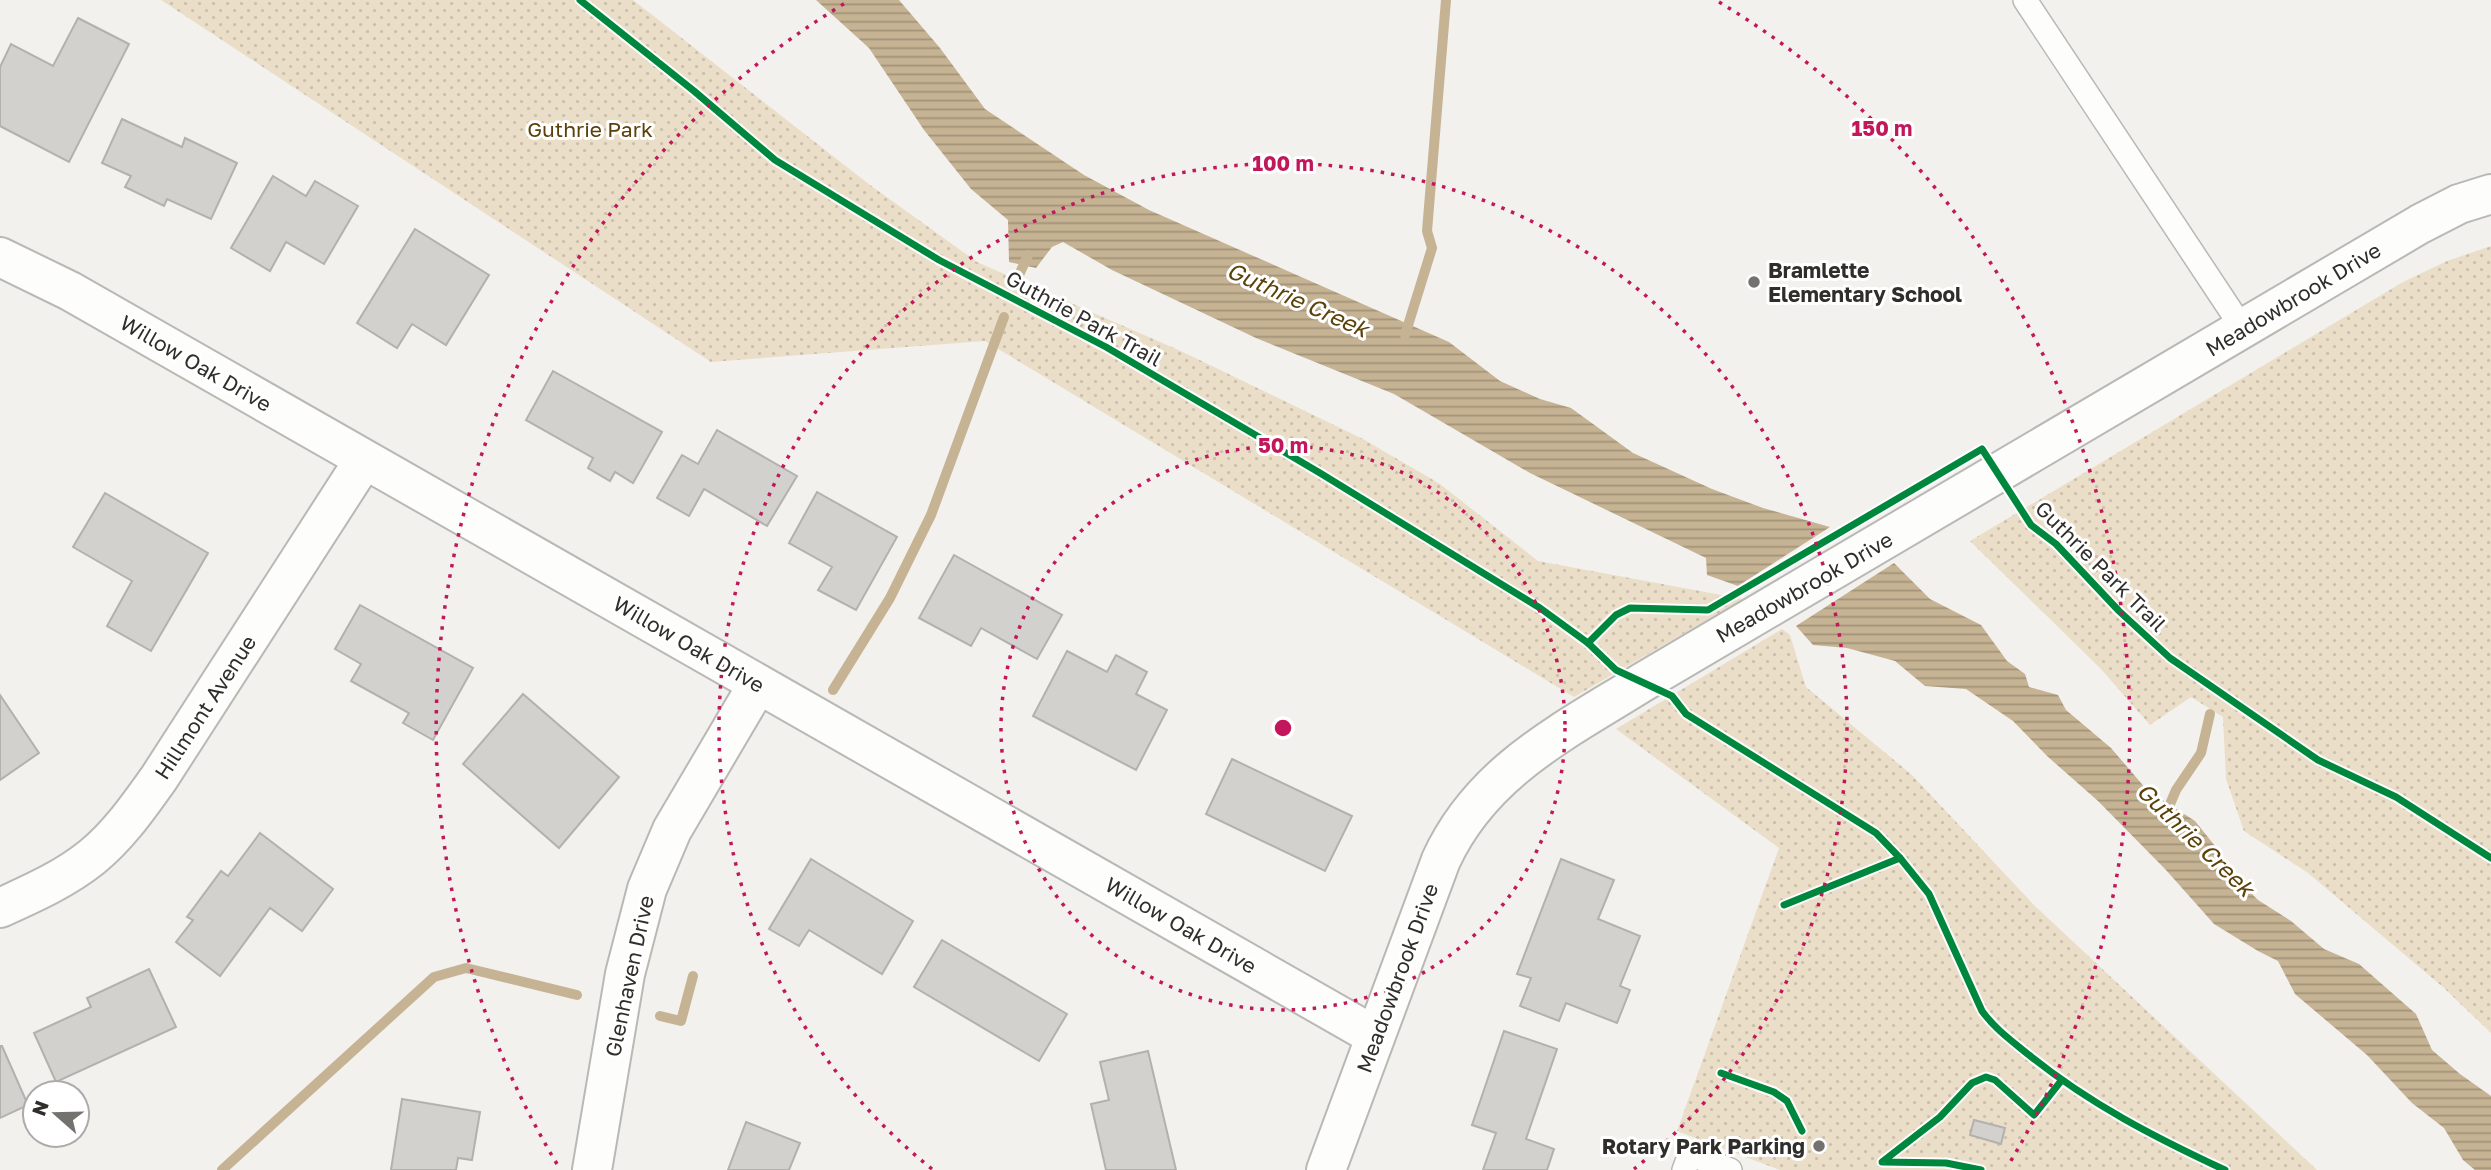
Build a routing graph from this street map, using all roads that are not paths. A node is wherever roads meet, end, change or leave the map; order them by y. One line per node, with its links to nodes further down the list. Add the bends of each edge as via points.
1 (2025, 0): 4 (lane)
2 (2491, 194): 4 (street, Meadowbrook Drive, via 2420,223)
3 (0, 257): 5 (street, Willow Oak Drive, via 70,291)
4 (2243, 329): 8 (street, Meadowbrook Drive, via 1643,682 1512,767 1481,796 1450,840)
5 (364, 460): 6 (street, Willow Oak Drive); 7 (street, Hillmont Avenue, via 134,814 90,859)
6 (758, 684): 8 (street, Willow Oak Drive); 9 (street, Glenhaven Drive, via 672,830 647,889 625,974)
7 (0, 908)
8 (1375, 1036): 10 (street, Meadowbrook Drive)
9 (592, 1170)
10 (1326, 1170)
11 (1684, 1170): 12 (lane, via 1690,1154)
12 (1730, 1170)

